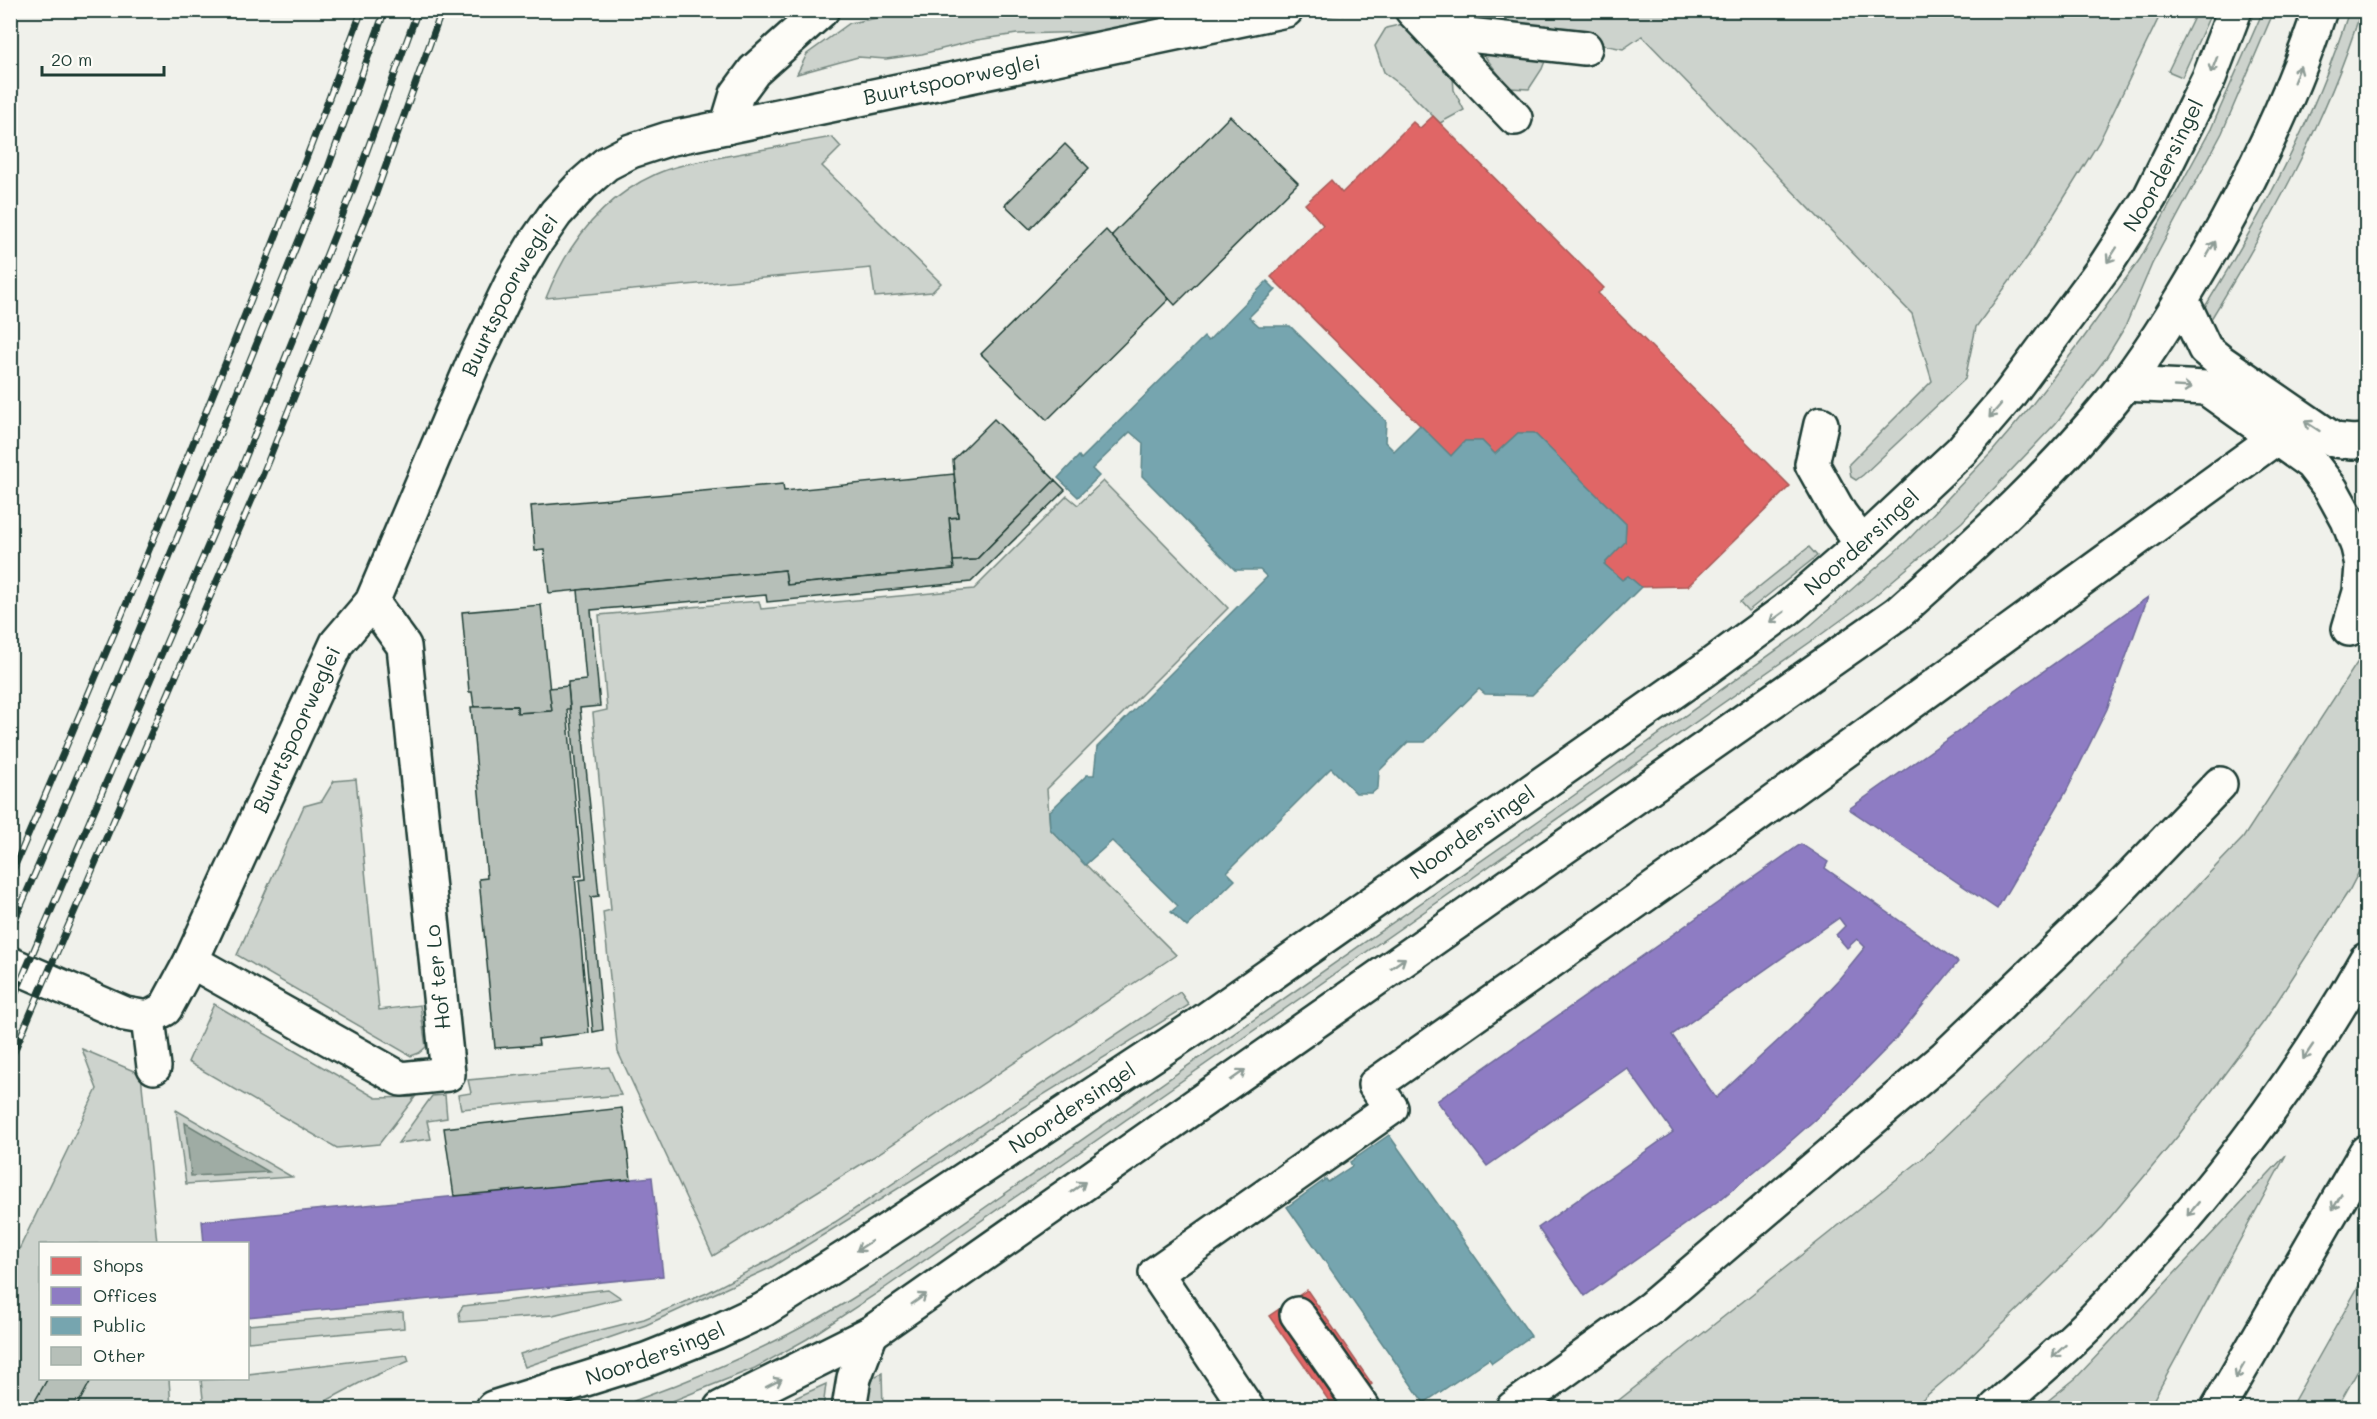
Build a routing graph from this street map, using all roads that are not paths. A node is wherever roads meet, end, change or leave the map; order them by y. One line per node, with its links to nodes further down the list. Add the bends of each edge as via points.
1 (822, 10): 8 (main road, via 754,71 737,94)
2 (1287, 10): 8 (main road, Buurtspoorweglei)
3 (2235, 10): 15 (main road, Noordersingel, one-way to 15, via 2188,123 2150,197 2105,266 2009,395 1961,451)
4 (2320, 10): 9 (main road, one-way to 4, via 2234,209 2279,117)
5 (1422, 21): 6 (main road); 7 (main road)
6 (1586, 48)
7 (1515, 118)
8 (727, 127): 16 (main road, Buurtspoorweglei, via 632,150 606,164 556,213 514,278 475,358)
9 (2182, 300): 10 (main road); 13 (main road, one-way to 9, via 2334,440 2221,363 2205,349)
10 (2124, 384): 12 (main road, one-way to 12, via 2206,388); 26 (main road, one-way to 10, via 1898,613 2007,513)
11 (1821, 424): 15 (main road, via 1812,465)
12 (2277, 437): 14 (main road, via 2311,463); 30 (main road, via 1722,840 1375,1085 1391,1108 1156,1273)
13 (2367, 441)
14 (2357, 526): 17 (main road, via 2362,564 2360,592 2349,629)
15 (1862, 544): 27 (main road, Noordersingel, one-way to 27, via 1786,610 1697,675 1197,1026 853,1253 763,1310 716,1332 646,1360)
16 (372, 602): 20 (main road, Buurtspoorweglei, via 337,643); 20 (main road, Hof ter Lo, via 404,646 448,1074 401,1079)
17 (2367, 606)
18 (2220, 784): 32 (main road, via 2109,900 1945,1057 1652,1307)
19 (2367, 960): 33 (main road, one-way to 33, via 2342,1004 2235,1160 2090,1323)
20 (191, 961): 22 (main road, Buurtspoorweglei, via 165,1009)
21 (10, 963): 22 (main road, via 125,1014)
22 (148, 1018): 23 (main road)
23 (154, 1067)
24 (2367, 1152): 34 (main road, one-way to 34)
25 (1298, 1314): 31 (main road)
26 (871, 1333): 28 (main road, one-way to 26); 29 (main road, via 854,1378)
27 (500, 1407)
28 (721, 1408)
29 (849, 1408)
30 (1247, 1408)
31 (1363, 1408)
32 (1514, 1408)
33 (1996, 1408)
34 (2218, 1408)

